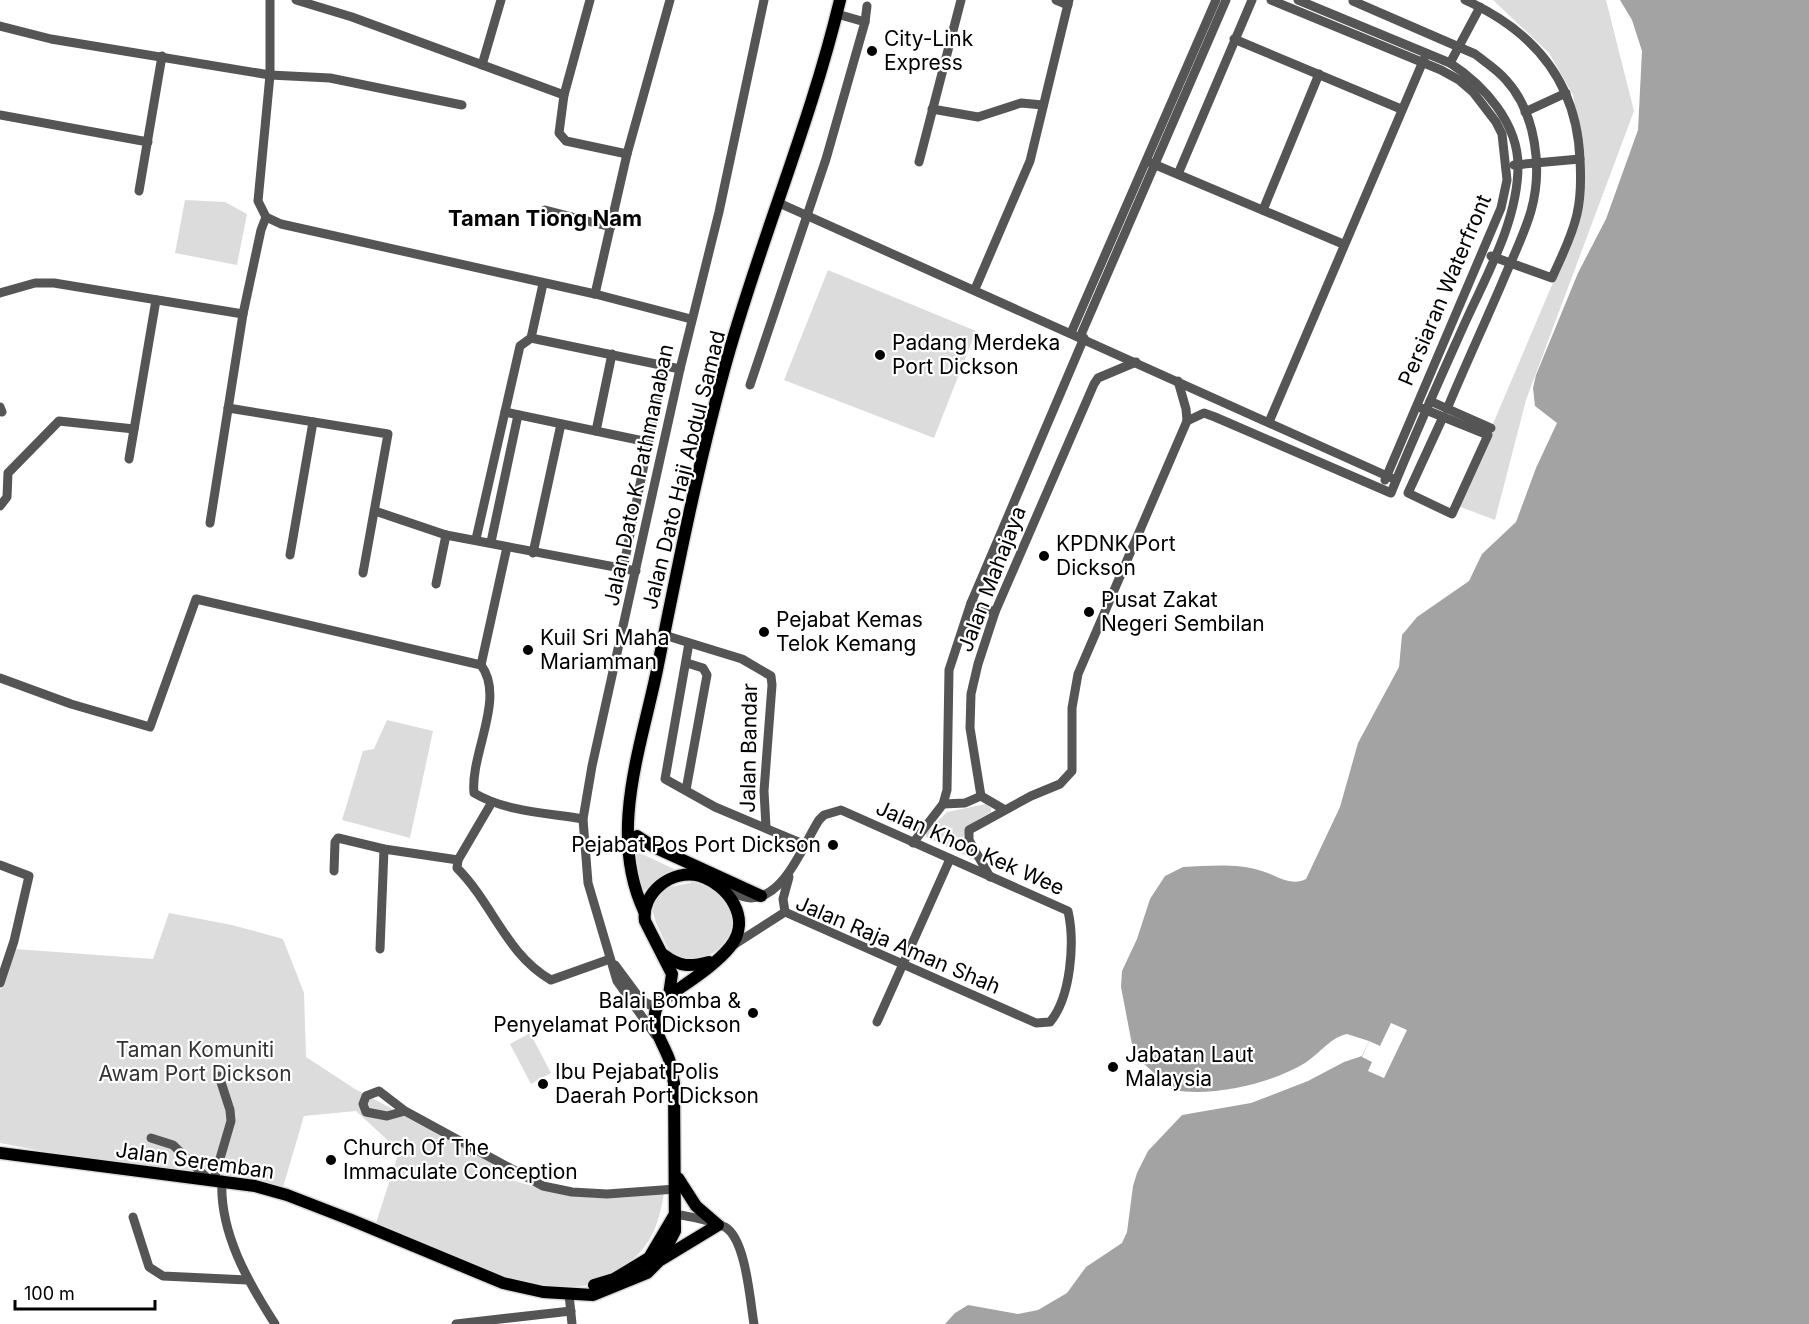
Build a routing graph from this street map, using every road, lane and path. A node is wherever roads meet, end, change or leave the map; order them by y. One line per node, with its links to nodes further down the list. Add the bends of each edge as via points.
1 (270, 0): 31 (street)
2 (296, 0): 29 (street)
3 (501, 0): 29 (street)
4 (590, 0): 33 (street)
5 (670, 0): 41 (street)
6 (764, 0): 69 (street, Jalan Dato K Pathmanaban, via 719,212)
7 (840, 0): 20 (main road, Jalan Dato Haji Abdul Samad)
8 (961, 0): 36 (street)
9 (1056, 0): 17 (street)
10 (1216, 0): 44 (street)
11 (1226, 0): 44 (street)
12 (1252, 0): 24 (street)
13 (1271, 0): 22 (street, Persiaran Waterfront)
14 (1298, 0): 22 (street, Persiaran Waterfront)
15 (1465, 0): 19 (street)
16 (1353, 1): 22 (street); 25 (street)
17 (1068, 2): 35 (street)
18 (867, 6): 21 (street)
19 (1480, 7): 25 (street); 32 (street, via 1524,35 1541,53)
20 (837, 14): 21 (street); 50 (main road, Jalan Dato Haji Abdul Samad, via 811,109)
21 (865, 22): 53 (street)
22 (1344, 25): 27 (street, Persiaran Waterfront)
23 (0, 26): 26 (street, via 51,39)
24 (1234, 39): 30 (street); 48 (street)
25 (1458, 47): 28 (street); 38 (street, via 1475,54 1507,81)
26 (162, 56): 31 (street); 40 (street)
27 (1425, 59): 28 (street, Persiaran Waterfront); 37 (street); 47 (street, Persiaran Waterfront, via 1473,92 1499,128)
28 (1450, 63): 46 (street, Persiaran Waterfront, via 1479,86 1504,118 1516,146)
29 (482, 65): 33 (street)
30 (1318, 74): 37 (street); 52 (street)
31 (270, 75): 34 (street, via 330,78); 54 (street, via 258,201)
32 (1566, 93): 38 (street); 42 (street, via 1576,116)
33 (564, 95): 41 (street, via 559,133 566,141)
34 (462, 105)
35 (1043, 105): 36 (street, via 1021,103 978,117); 61 (street, via 1028,167)
36 (932, 109): 43 (street)
37 (1401, 109): 56 (street)
38 (1525, 112): 45 (street)
39 (0, 116): 40 (street)
40 (148, 142): 49 (street)
41 (627, 154): 55 (street)
42 (1580, 159): 45 (street); 59 (street, via 1578,213 1552,278)
43 (919, 162)
44 (1150, 163): 48 (street); 70 (street)
45 (1536, 164): 46 (street); 59 (street, via 1531,211)
46 (1518, 165): 47 (street); 58 (street, Persiaran Waterfront, via 1515,195)
47 (1507, 166): 57 (street, Persiaran Waterfront, via 1506,192)
48 (1178, 174): 52 (street)
49 (139, 191)
50 (779, 203): 53 (street); 111 (main road, Jalan Dato Haji Abdul Samad, via 724,369)
51 (545, 210): 55 (street)
52 (1263, 210): 56 (street)
53 (808, 214): 61 (street); 77 (street)
54 (266, 217): 60 (street, via 281,224); 68 (street)
55 (611, 227): 63 (street)
56 (1343, 244): 86 (street)
57 (1483, 253): 58 (street); 65 (street, Persiaran Waterfront)
58 (1494, 257): 59 (street); 66 (street, Persiaran Waterfront)
59 (1511, 263): 67 (street)
60 (543, 284): 63 (street); 71 (street)
61 (975, 289): 70 (street)
62 (0, 293): 64 (street, via 35,283)
63 (595, 294): 69 (street)
64 (156, 300): 68 (street); 89 (street)
65 (1462, 301): 66 (street); 78 (street, Persiaran Waterfront)
66 (1473, 306): 67 (street); 79 (street, Persiaran Waterfront)
67 (1489, 313): 82 (street)
68 (243, 314): 80 (street)
69 (691, 319): 75 (street, Jalan Dato K Pathmanaban)
70 (1079, 336): 73 (street); 109 (street)
71 (531, 338): 72 (street); 81 (street, via 520,345)
72 (612, 354): 74 (street); 90 (street)
73 (1136, 362): 76 (street); 110 (street, Jalan Mahajaya, via 1098,378 1094,384)
74 (664, 365): 75 (street); 91 (street)
75 (680, 369): 106 (street, Jalan Dato K Pathmanaban)
76 (1178, 381): 84 (street); 86 (street)
77 (750, 385)
78 (1416, 406): 79 (street); 93 (street, Persiaran Waterfront)
79 (1428, 406): 82 (street); 94 (street, Persiaran Waterfront)
80 (228, 408): 85 (street); 98 (street)
81 (505, 412): 83 (street); 100 (street)
82 (1445, 413): 82 (street, via 1488,435 1452,514 1408,493); 88 (street)
83 (518, 415): 87 (street); 101 (street)
84 (1186, 421): 95 (street, via 1204,413); 120 (street, via 1078,675 1072,708 1072,771 1060,784)
85 (313, 422): 97 (street, via 388,434); 104 (street)
86 (1269, 422): 93 (street)
87 (561, 424): 90 (street); 103 (street)
88 (1491, 428)
89 (134, 429): 92 (street); 96 (street, via 59,421 8,472 7,497)
90 (596, 431): 91 (street)
91 (648, 442): 105 (street)
92 (129, 459)
93 (1387, 475): 94 (street); 95 (street, Persiaran Waterfront)
94 (1396, 480): 95 (street, via 1391,493)
95 (1382, 488)
96 (0, 506)
97 (375, 511): 99 (street); 107 (street)
98 (210, 523)
99 (446, 535): 100 (street); 108 (street)
100 (476, 539): 101 (street)
101 (491, 542): 102 (street)
102 (507, 547): 103 (street); 114 (street)
103 (533, 553): 105 (street)
104 (290, 555)
105 (623, 569): 106 (street)
106 (636, 571): 122 (street, Jalan Dato K Pathmanaban)
107 (363, 573)
108 (436, 584)
109 (971, 603): 110 (street); 119 (street, via 948,670 949,772)
110 (995, 612): 117 (street, Jalan Mahajaya, via 971,694 970,728)
111 (664, 634): 112 (street, Jalan Bandar); 121 (main road, Jalan Dato Haji Abdul Samad)
112 (689, 643): 113 (street, Jalan Bandar); 123 (street, Jalan Bandar, via 742,659 771,676 764,791)
113 (687, 663): 116 (street, via 703,668 707,675); 116 (street, Jalan Bandar, via 665,779)
114 (481, 665): 115 (street, via 196,599 150,727); 118 (street, via 490,683 490,697 473,783 474,793)
115 (0, 678)
116 (686, 790): 123 (street, Jalan Bandar, via 715,807)
117 (981, 796): 119 (street, via 965,803); 120 (street)
118 (492, 802): 122 (street); 129 (street)
119 (943, 804): 125 (street)
120 (1005, 810): 134 (street, via 974,824 968,832)
121 (627, 818): 124 (main road); 137 (main road, Jalan Dato Haji Abdul Samad, via 628,853 636,895)
122 (583, 819): 142 (street, Jalan Dato K Pathmanaban, via 588,883)
123 (766, 827): 126 (street, Jalan Bandar)
124 (637, 836): 133 (main road, via 652,852); 136 (main road)
125 (913, 843): 126 (street, Jalan Khoo Kek Wee, via 841,810 824,815); 128 (street, Jalan Khoo Kek Wee)
126 (803, 844): 132 (street, Jalan Khoo Kek Wee)
127 (384, 849): 129 (street); 131 (street, via 338,838); 140 (street)
128 (950, 859): 134 (street, Jalan Khoo Kek Wee); 144 (street)
129 (458, 860): 142 (street, via 457,868 481,897 513,948 551,981)
130 (0, 865): 145 (street, via 29,876)
131 (334, 871)
132 (789, 873): 136 (street, via 770,893); 138 (street, via 783,899)
133 (698, 876): 135 (main road); 137 (main road, via 660,885)
134 (990, 877): 148 (street, Jalan Khoo Kek Wee, via 1068,910 1070,957 1062,1001)
135 (725, 889): 136 (street, via 745,897); 139 (main road, via 739,919)
136 (761, 896)
137 (644, 911): 141 (main road)
138 (785, 912): 139 (street, Jalan Raja Aman Shah); 144 (street, Jalan Raja Aman Shah)
139 (730, 947): 143 (main road)
140 (380, 949)
141 (662, 954): 143 (main road, via 676,964 692,967); 146 (main road, via 672,974)
142 (610, 959): 147 (street, Jalan Dato K Pathmanaban, via 641,1000); 150 (street, Jalan Dato K Pathmanaban, via 617,981)
143 (716, 960): 146 (main road)
144 (903, 964): 148 (street, Jalan Raja Aman Shah, via 1036,1023 1047,1024); 149 (street)
145 (0, 983)
146 (669, 995): 147 (main road)
147 (658, 1004): 150 (main road, Jalan Seremban, via 654,1024)
148 (1055, 1016)
149 (877, 1022)
150 (663, 1043): 155 (main road, Jalan Seremban, via 674,1083)
151 (219, 1076): 156 (street, via 231,1121)
152 (405, 1111): 157 (street, via 543,1186 607,1194)
153 (151, 1138): 156 (street, via 173,1145)
154 (0, 1153): 156 (main road, Jalan Seremban)
155 (676, 1175): 157 (main road, Jalan Seremban); 160 (main road, via 696,1206)
156 (214, 1179): 162 (street); 164 (main road, Jalan Seremban, via 287,1195 503,1283)
157 (676, 1189): 158 (main road, Jalan Seremban)
158 (675, 1214): 160 (street); 161 (main road, Jalan Seremban, via 675,1230); 163 (main road, Jalan Seremban, via 649,1258)
159 (133, 1217): 162 (street, via 149,1267 162,1276)
160 (718, 1225): 161 (main road); 169 (street, via 733,1235 741,1253)
161 (660, 1260): 163 (main road, Jalan Seremban, via 647,1273 619,1286 593,1295)
162 (247, 1280): 166 (street)
163 (583, 1292): 164 (main road, Jalan Seremban)
164 (569, 1294): 165 (street)
165 (571, 1311): 167 (street); 168 (street)
166 (275, 1324)
167 (456, 1324)
168 (572, 1324)
169 (754, 1324)

